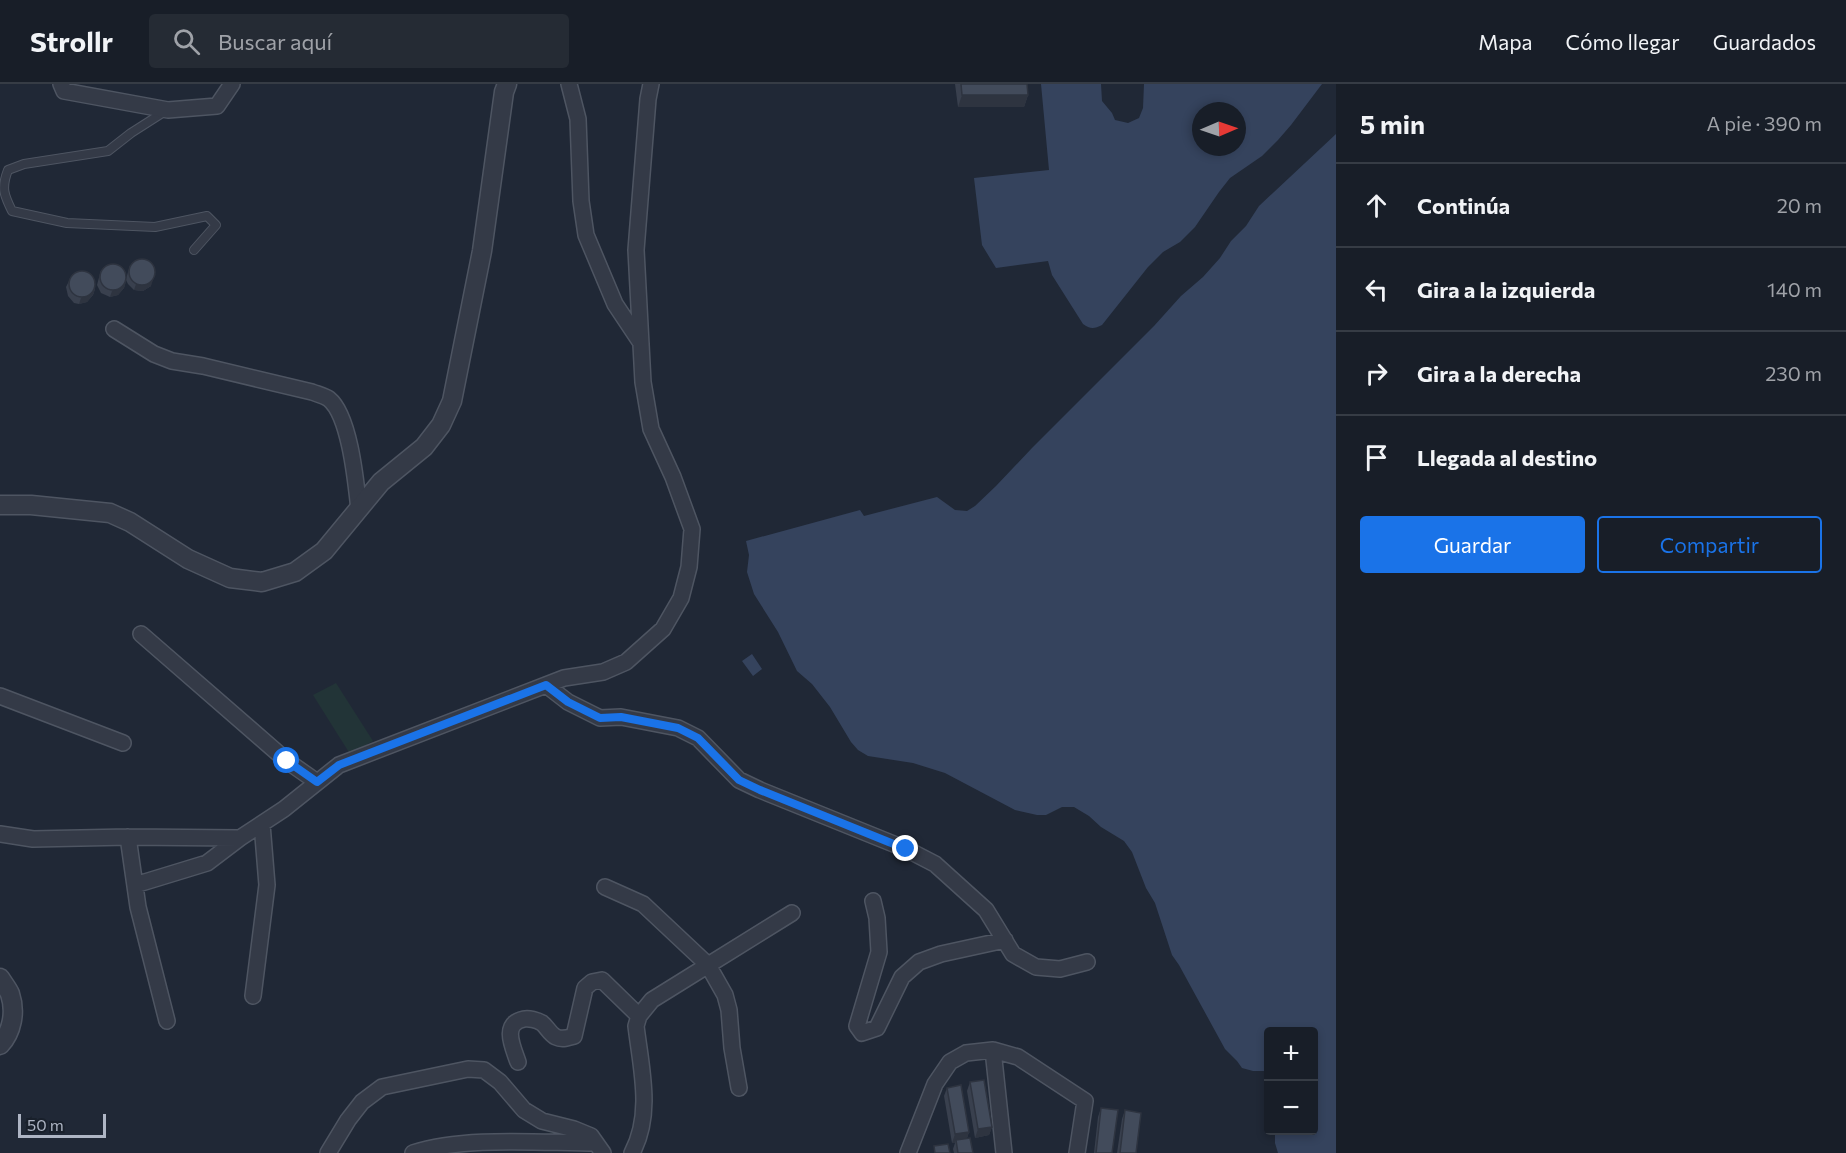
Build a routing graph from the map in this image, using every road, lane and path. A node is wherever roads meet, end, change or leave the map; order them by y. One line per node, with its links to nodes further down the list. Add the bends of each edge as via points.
1 (60, 84): 6 (street, via 64,91)
2 (232, 84): 6 (street, via 217,106)
3 (507, 84): 11 (street, via 482,251 452,401 441,425 424,447 381,482)
4 (569, 84): 9 (street, via 578,119 586,235 615,304)
5 (651, 84): 9 (street, via 636,250)
6 (168, 110): 7 (lane, via 108,151 8,170 4,195 12,211 67,223 154,226 207,216 216,225)
7 (194, 250)
8 (114, 329): 11 (street, via 172,361 312,392 328,399 337,410 351,448)
9 (641, 344): 13 (street, via 651,429 692,529 681,598 663,629 626,662 603,672)
10 (0, 505): 11 (street, via 110,513 188,559 230,578 262,582 295,572 324,551)
11 (359, 510)
12 (141, 634): 16 (street, via 287,761)
13 (546, 685): 16 (street, via 339,765); 25 (street, via 568,702 600,718 621,717 678,728 698,738 739,780 935,864 986,910)
14 (0, 696): 15 (street)
15 (123, 743)
16 (317, 782): 17 (street)
17 (262, 824): 20 (street); 29 (street, via 267,885)
18 (0, 834): 19 (street, via 33,839)
19 (128, 837): 20 (street); 21 (street)
20 (240, 838): 21 (street, via 207,863)
21 (135, 885): 31 (street)
22 (605, 887): 27 (street, via 643,904)
23 (873, 902): 25 (street, via 879,952 857,1026 862,1033 877,1028 902,977 919,962)
24 (792, 913): 27 (street)
25 (1005, 940): 26 (street, via 1014,954 1036,967 1060,969)
26 (1087, 962)
27 (708, 965): 30 (street, via 652,1000); 35 (street, via 729,1010)
28 (0, 978): 32 (street, via 10,994 13,1017 8,1036)
29 (253, 996)
30 (639, 1016): 34 (street, via 602,980 592,982 585,988 574,1036 555,1036 542,1023 529,1018 512,1025 510,1038); 39 (street, via 636,1026 645,1104)
31 (166, 1021)
32 (0, 1045)
33 (993, 1050): 40 (street, via 966,1053 950,1062 935,1084); 41 (street); 42 (street, via 1018,1057 1085,1101)
34 (518, 1062)
35 (739, 1088)
36 (600, 1148): 37 (street, via 591,1136 542,1121 524,1110 484,1070 468,1069 382,1087 362,1102); 38 (street, via 487,1143 434,1146)
37 (328, 1153)
38 (413, 1153)
39 (632, 1153)
40 (908, 1153)
41 (1004, 1153)
42 (1077, 1153)

